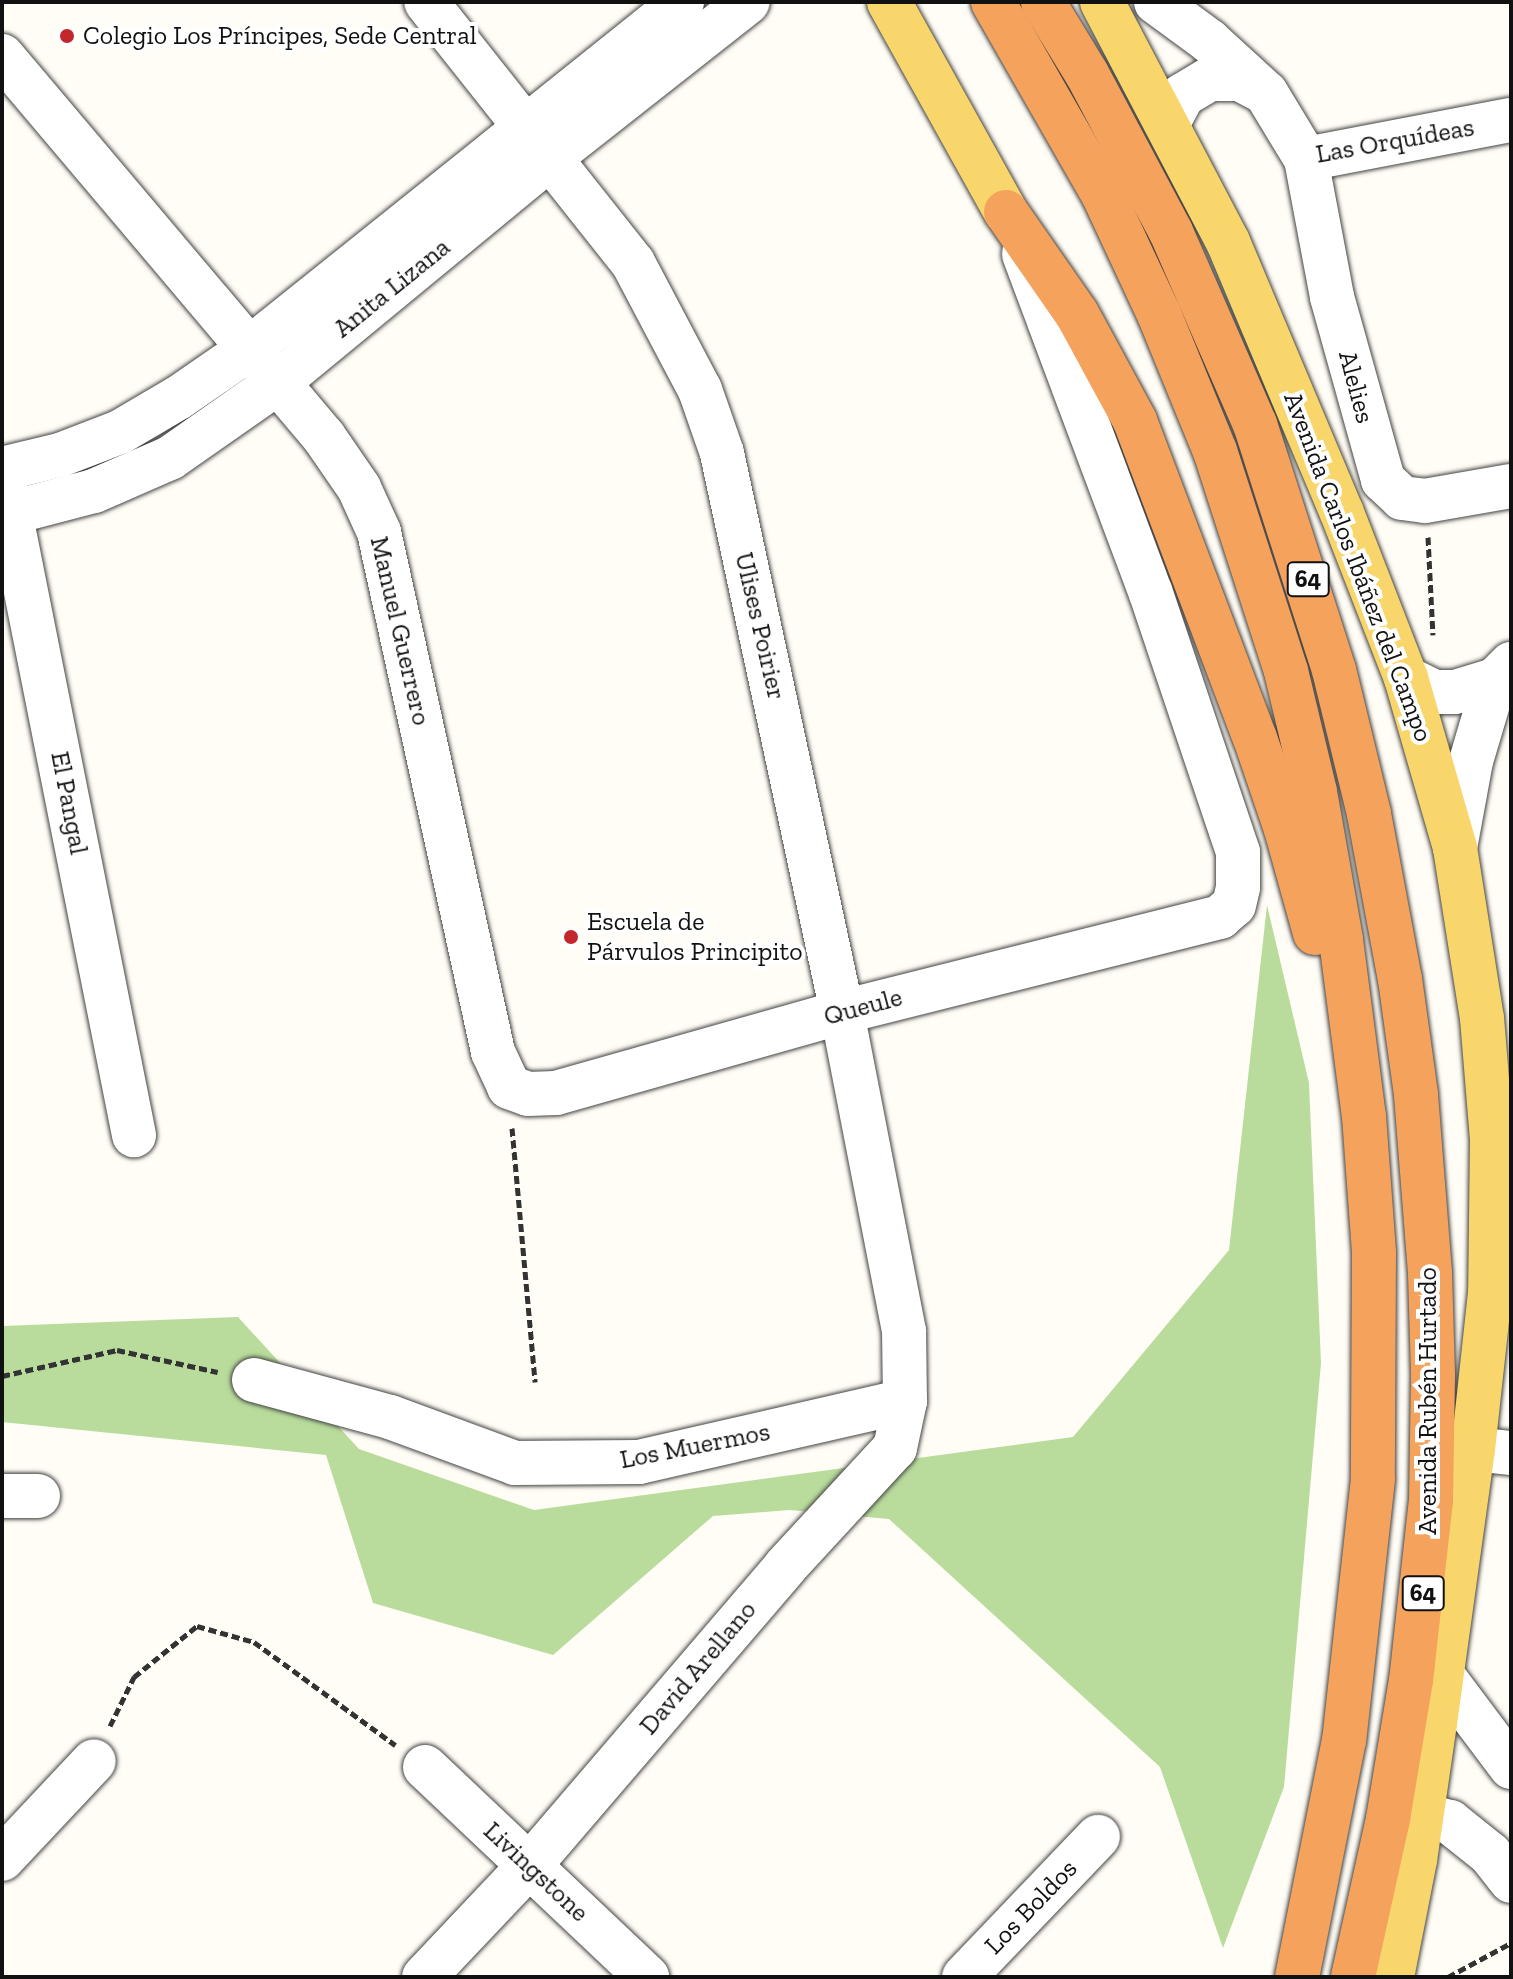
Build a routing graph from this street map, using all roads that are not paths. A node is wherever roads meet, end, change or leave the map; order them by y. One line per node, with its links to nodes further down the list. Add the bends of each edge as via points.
1 (426, 2): 13 (street, Ulises Poirier)
2 (682, 2): 13 (street, Anita Lizana)
3 (748, 2): 13 (street, Anita Lizana)
4 (889, 2): 15 (main road)
5 (993, 2): 25 (highway, 64, via 1132,254 1241,524 1282,657 1315,792)
6 (1043, 2): 28 (highway, Avenida Carlos Ibáñez del Campo / 64, via 1128,149 1218,333 1306,574 1359,765 1391,922)
7 (1102, 2): 12 (main road, Avenida Carlos Ibáñez del Campo)
8 (1156, 2): 10 (street, Las Orquídeas)
9 (2, 56): 16 (street, Manuel Guerrero)
10 (1266, 93): 12 (street, via 1240,79 1210,79 1183,95); 14 (street, Las Orquídeas)
11 (1511, 120): 14 (street, Las Orquídeas)
12 (1168, 123): 21 (main road, Avenida Carlos Ibáñez del Campo, via 1228,242)
13 (539, 141): 16 (street, Anita Lizana); 17 (street, Anita Lizana); 23 (street, Ulises Poirier, via 633,263 700,390 722,453)
14 (1306, 159): 18 (street, Alelies, via 1332,297 1383,480 1402,498 1425,501)
15 (1006, 212): 23 (street, Queule, via 1144,576 1238,852 1238,887 1234,905 1220,917); 25 (highway, via 1101,353 1157,474 1286,829)
16 (249, 349): 17 (street, Manuel Guerrero); 19 (street, Anita Lizana, via 120,432 60,455)
17 (277, 383): 19 (street, Anita Lizana, via 170,458 94,491); 24 (street, Manuel Guerrero, via 359,488 379,532 493,1052)
18 (1511, 486)
19 (4, 492): 26 (street, El Pangal)
20 (1503, 672): 21 (street, via 1473,689); 22 (street, via 1471,761)
21 (1420, 685): 22 (main road, Avenida Carlos Ibáñez del Campo)
22 (1455, 848): 27 (main road, Avenida Carlos Ibáñez del Campo)
23 (842, 1012): 24 (street, Queule, via 556,1093 528,1094); 29 (street, Ulises Poirier)
24 (509, 1087)
25 (1364, 1116): 34 (highway, Avenida Rubén Hurtado / 64, via 1374,1253 1373,1479)
26 (134, 1135)
27 (1502, 1141): 32 (main road, Avenida Carlos Ibáñez del Campo, via 1490,1293)
28 (1426, 1203): 48 (highway, Avenida Rubén Hurtado / 64, via 1433,1375 1427,1560 1399,1755)
29 (904, 1331): 31 (street, David Arellano)
30 (254, 1380): 31 (street, Los Muermos, via 390,1417 515,1463 639,1462)
31 (905, 1401): 41 (street, David Arellano, via 895,1448 785,1567)
32 (1492, 1451): 33 (main road, Avenida Carlos Ibáñez del Campo)
33 (1442, 1675): 37 (street); 38 (main road, Avenida Carlos Ibáñez del Campo)
34 (1344, 1740): 46 (highway); 47 (highway, Avenida Rubén Hurtado / 64)
35 (94, 1761): 40 (street)
36 (425, 1767): 41 (street, Livingstone)
37 (1511, 1767)
38 (1422, 1815): 42 (street, via 1450,1822 1490,1854); 49 (main road, Avenida Carlos Ibáñez del Campo)
39 (1098, 1837): 45 (street, Los Boldos)
40 (2, 1859)
41 (530, 1865): 43 (street, David Arellano); 44 (street, Livingstone)
42 (1511, 1881)
43 (424, 1977)
44 (647, 1977)
45 (964, 1977)
46 (1266, 1977)
47 (1297, 1977)
48 (1353, 1977)
49 (1392, 1977)

